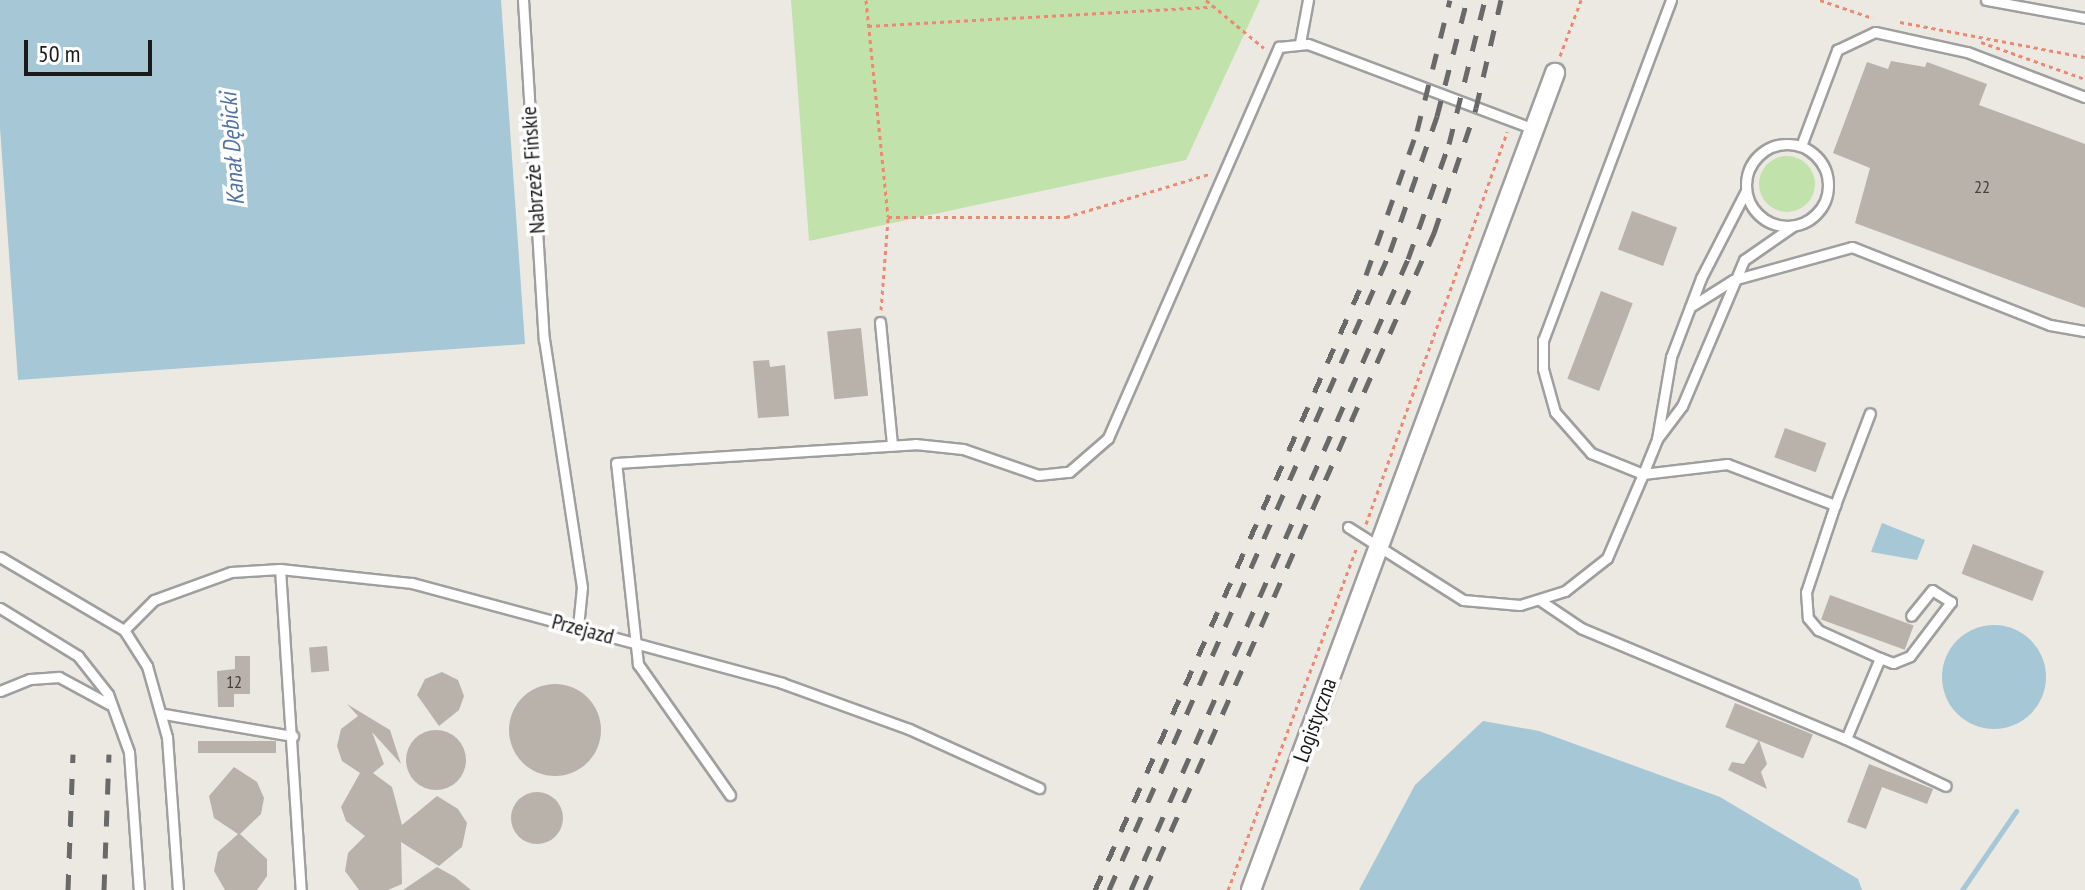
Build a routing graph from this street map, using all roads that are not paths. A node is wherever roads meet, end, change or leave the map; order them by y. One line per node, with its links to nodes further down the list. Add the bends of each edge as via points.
1 (523, 0): 29 (lane, Nabrzeże Fińskie, via 544,339 582,587)
2 (1308, 0): 6 (lane)
3 (1671, 0): 20 (lane, via 1542,354 1555,412 1572,437 1591,453)
4 (1986, 0): 5 (lane)
5 (2085, 18)
6 (1300, 43): 9 (lane); 19 (lane, via 1288,43 1273,55 1123,408 1085,464 1038,475 963,449)
7 (1555, 73): 9 (street, Logistyczna)
8 (2085, 97): 10 (lane, via 1967,52 1875,32 1837,50)
9 (1532, 128): 23 (street, Logistyczna)
10 (1801, 146): 11 (lane, via 1786,143 1760,153); 12 (lane, via 1822,164 1827,191 1816,214)
11 (1746, 191): 12 (lane, via 1768,221); 14 (lane)
12 (1793, 226): 13 (lane, via 1756,248)
13 (1733, 280): 14 (lane); 16 (lane, via 1828,250 1860,248 1914,267 1946,288 2050,325); 18 (lane, via 1688,393)
14 (1690, 307): 18 (lane, via 1665,380)
15 (880, 322): 19 (lane)
16 (2085, 331)
17 (1870, 413): 21 (lane)
18 (1657, 439): 20 (lane)
19 (892, 445): 31 (lane, via 616,463)
20 (1643, 474): 21 (lane, via 1727,464); 26 (lane, via 1607,558)
21 (1835, 505): 32 (lane, via 1806,592 1808,618 1818,630)
22 (1348, 527): 23 (lane)
23 (1378, 550): 26 (lane, via 1463,600 1496,606); 44 (street, Logistyczna)
24 (0, 557): 30 (lane)
25 (280, 569): 29 (lane, Przejazd, via 412,583); 30 (lane, Przejazd, via 231,572 185,586 154,600); 36 (lane)
26 (1541, 601): 37 (lane, via 1581,628)
27 (0, 608): 34 (lane, via 78,656)
28 (1911, 616): 32 (lane, via 1932,590 1951,602 1910,656 1893,663)
29 (578, 627): 31 (lane, Przejazd)
30 (124, 630): 35 (lane, via 147,666)
31 (634, 643): 39 (lane, Przejazd, via 840,702); 40 (lane, via 638,664)
32 (1880, 658): 37 (lane)
33 (0, 691): 34 (lane, via 30,679 59,677 93,691)
34 (117, 711): 41 (lane, via 129,752)
35 (164, 714): 36 (lane); 42 (lane)
36 (293, 736): 43 (lane)
37 (1846, 739): 38 (lane)
38 (1946, 786)
39 (1039, 788)
40 (730, 795)
41 (139, 890)
42 (178, 890)
43 (301, 890)
44 (1251, 890)

